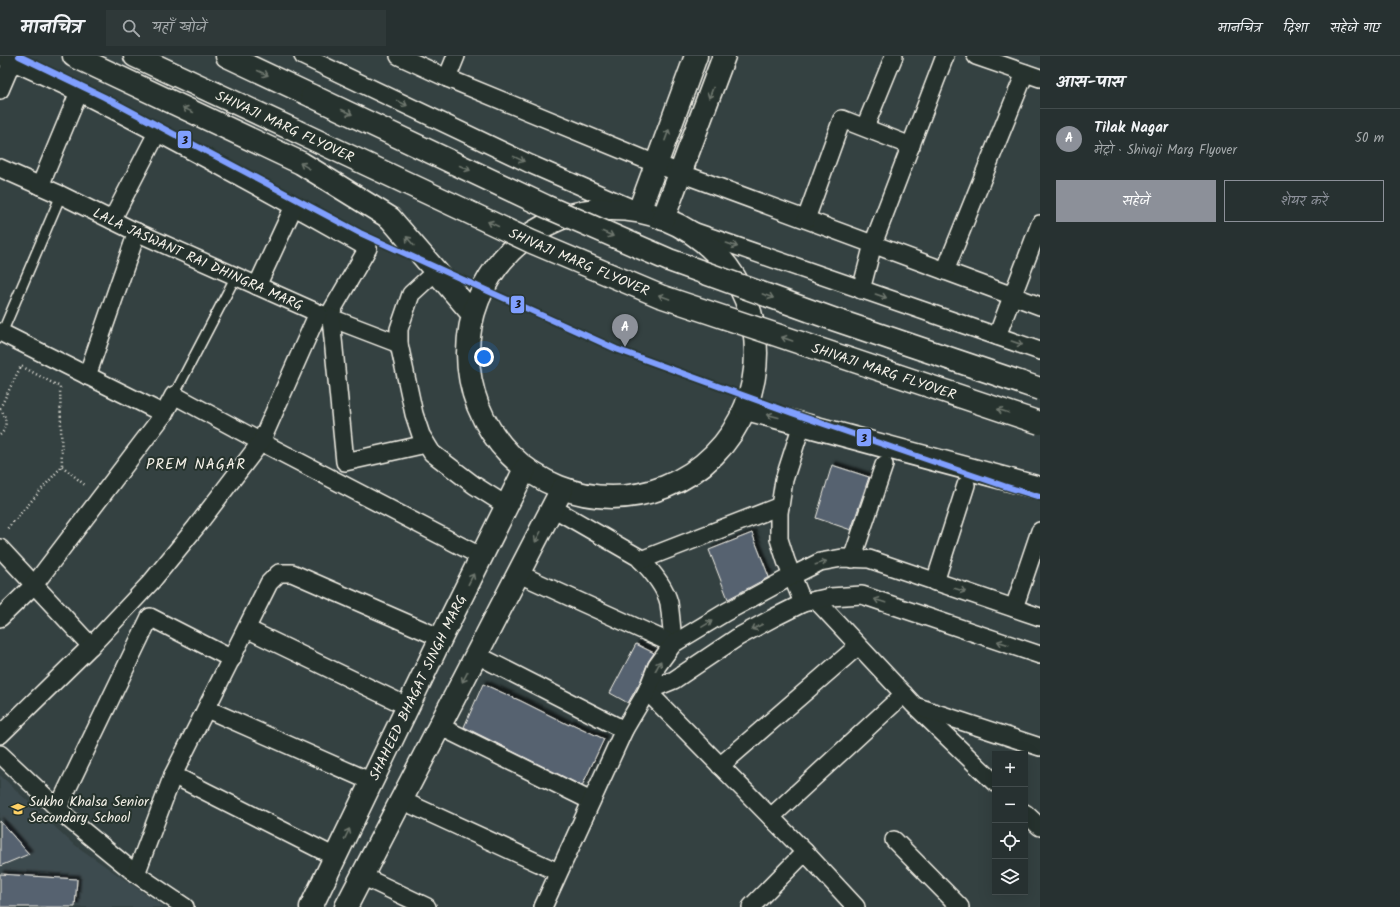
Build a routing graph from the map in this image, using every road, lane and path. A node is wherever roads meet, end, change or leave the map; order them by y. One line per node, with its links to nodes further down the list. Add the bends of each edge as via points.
1 (74, 56): 33 (main road, one-way to 1, via 390,218 301,163)
2 (135, 56): 52 (main road, SHIVAJI MARG FLYOVER, one-way to 2, bridge, via 660,296 532,242)
3 (227, 56): 47 (main road, one-way to 47, bridge, via 545,206 669,260)
4 (303, 56): 26 (street, one-way to 26, via 530,164)
5 (399, 56): 14 (street)
6 (456, 56): 14 (street)
7 (696, 56): 20 (main road, one-way to 7)
8 (724, 56): 22 (main road, one-way to 22)
9 (894, 56): 17 (street)
10 (945, 56): 19 (street)
11 (976, 56): 13 (street)
12 (6, 59): 15 (street); 16 (street)
13 (1032, 76): 34 (street)
14 (447, 78): 20 (street)
15 (0, 90)
16 (79, 92): 18 (street); 23 (street)
17 (865, 127): 19 (street); 28 (street, via 842,119)
18 (157, 133): 25 (street); 27 (street)
19 (911, 146): 32 (street)
20 (656, 164): 22 (street); 26 (main road)
21 (0, 168): 23 (street, LALA JASWANT RAI DHINGRA MARG)
22 (680, 173): 28 (street); 29 (main road)
23 (40, 186): 24 (street, LALA JASWANT RAI DHINGRA MARG)
24 (60, 195): 27 (street, LALA JASWANT RAI DHINGRA MARG); 42 (lane)
25 (294, 206): 36 (street); 41 (street, via 368,248)
26 (635, 209): 29 (main road); 40 (main road, via 593,210 541,226 505,255 487,279)
27 (112, 220): 31 (street, LALA JASWANT RAI DHINGRA MARG)
28 (806, 220): 32 (street)
29 (672, 223): 37 (street, one-way to 37); 50 (main road, via 726,265 745,298 754,329 754,383)
30 (1040, 224): 38 (street)
31 (138, 232): 35 (street, LALA JASWANT RAI DHINGRA MARG); 46 (street)
32 (873, 244): 34 (street); 37 (street)
33 (436, 271): 40 (main road); 44 (street, via 411,294 399,329)
34 (945, 271): 38 (street)
35 (236, 276): 36 (street, LALA JASWANT RAI DHINGRA MARG); 48 (lane)
36 (256, 286): 41 (street, LALA JASWANT RAI DHINGRA MARG)
37 (861, 290): 43 (street, one-way to 43)
38 (1012, 295): 39 (street); 43 (street)
39 (1040, 306)
40 (472, 313): 59 (main road, via 467,359 482,416)
41 (326, 316): 44 (street, LALA JASWANT RAI DHINGRA MARG); 55 (street); 56 (street, via 345,462)
42 (1, 332): 46 (street)
43 (998, 336): 45 (street, one-way to 45)
44 (400, 344): 56 (street, via 414,414 420,436)
45 (1040, 351)
46 (87, 376): 51 (street)
47 (1040, 389)
48 (174, 395): 51 (street); 55 (street)
49 (0, 409): 54 (path, via 6,418 6,424); 58 (path, via 21,366 60,387)
50 (746, 409): 53 (main road, one-way to 50); 63 (main road, via 732,435 695,472 658,491)
51 (164, 414): 62 (street)
52 (1040, 423)
53 (802, 424): 61 (main road); 65 (street, via 784,480)
54 (0, 435)
55 (261, 442): 68 (street); 82 (street, via 152,581)
56 (426, 444): 64 (street, via 432,453)
57 (884, 465): 69 (street)
58 (62, 466): 62 (path); 67 (path)
59 (525, 469): 63 (main road); 64 (main road, SHAHEED BHAGAT SINGH MARG)
60 (966, 485): 73 (street)
61 (1040, 488)
62 (101, 498): 74 (street)
63 (558, 499): 70 (street); 71 (main road, one-way to 71)
64 (507, 506): 68 (main road, SHAHEED BHAGAT SINGH MARG)
65 (780, 506): 70 (street); 72 (street, via 779,539)
66 (1040, 531): 76 (street)
67 (2, 540): 74 (street)
68 (482, 557): 80 (main road, SHAHEED BHAGAT SINGH MARG, one-way to 68)
69 (852, 558): 72 (street, one-way to 69, via 820,562); 73 (street, via 869,559)
70 (641, 560): 81 (street, via 657,578 668,602)
71 (519, 574): 81 (street); 84 (main road)
72 (792, 576): 75 (street); 81 (street, one-way to 72)
73 (935, 582): 76 (street, one-way to 76)
74 (34, 585): 78 (street); 82 (street)
75 (810, 602): 83 (street); 85 (street, one-way to 75, via 862,595 830,597); 87 (street, one-way to 87, via 738,636 674,680)
76 (1014, 608): 77 (street)
77 (1040, 617)
78 (0, 618)
79 (247, 629): 80 (street, via 270,583 279,573 292,573); 86 (street); 89 (street)
80 (441, 638): 89 (main road, SHAHEED BHAGAT SINGH MARG)
81 (673, 644): 87 (street, one-way to 81, via 657,666)
82 (91, 646): 93 (street)
83 (858, 646): 88 (street); 96 (street)
84 (477, 655): 91 (main road, one-way to 91); 92 (street)
85 (1040, 655)
86 (232, 659): 90 (street); 102 (street, via 150,617)
87 (647, 691): 92 (street); 96 (street)
88 (909, 700): 94 (street); 98 (street); 104 (street)
89 (409, 707): 99 (main road, SHAHEED BHAGAT SINGH MARG)
90 (207, 708): 97 (street); 99 (street)
91 (440, 726): 100 (main road); 101 (street)
92 (624, 730): 101 (street)
93 (0, 735)
94 (1040, 747)
95 (0, 754): 102 (street)
96 (720, 766): 104 (street)
97 (173, 775): 108 (street); 110 (street)
98 (992, 780)
99 (372, 782): 108 (main road, SHAHEED BHAGAT SINGH MARG, one-way to 99)
100 (401, 800): 109 (street); 111 (main road)
101 (592, 801): 109 (street)
102 (58, 808): 110 (street)
103 (1028, 816): 105 (street)
104 (771, 817): 107 (street)
105 (1040, 827)
106 (894, 840): 119 (street)
107 (805, 852): 117 (street); 118 (street)
108 (335, 857): 113 (main road, SHAHEED BHAGAT SINGH MARG)
109 (558, 872): 116 (street)
110 (136, 874): 112 (street)
111 (362, 876): 114 (main road); 115 (street)
112 (185, 907)
113 (311, 907)
114 (346, 907)
115 (427, 907)
116 (543, 907)
117 (751, 907)
118 (856, 907)
119 (960, 907)

